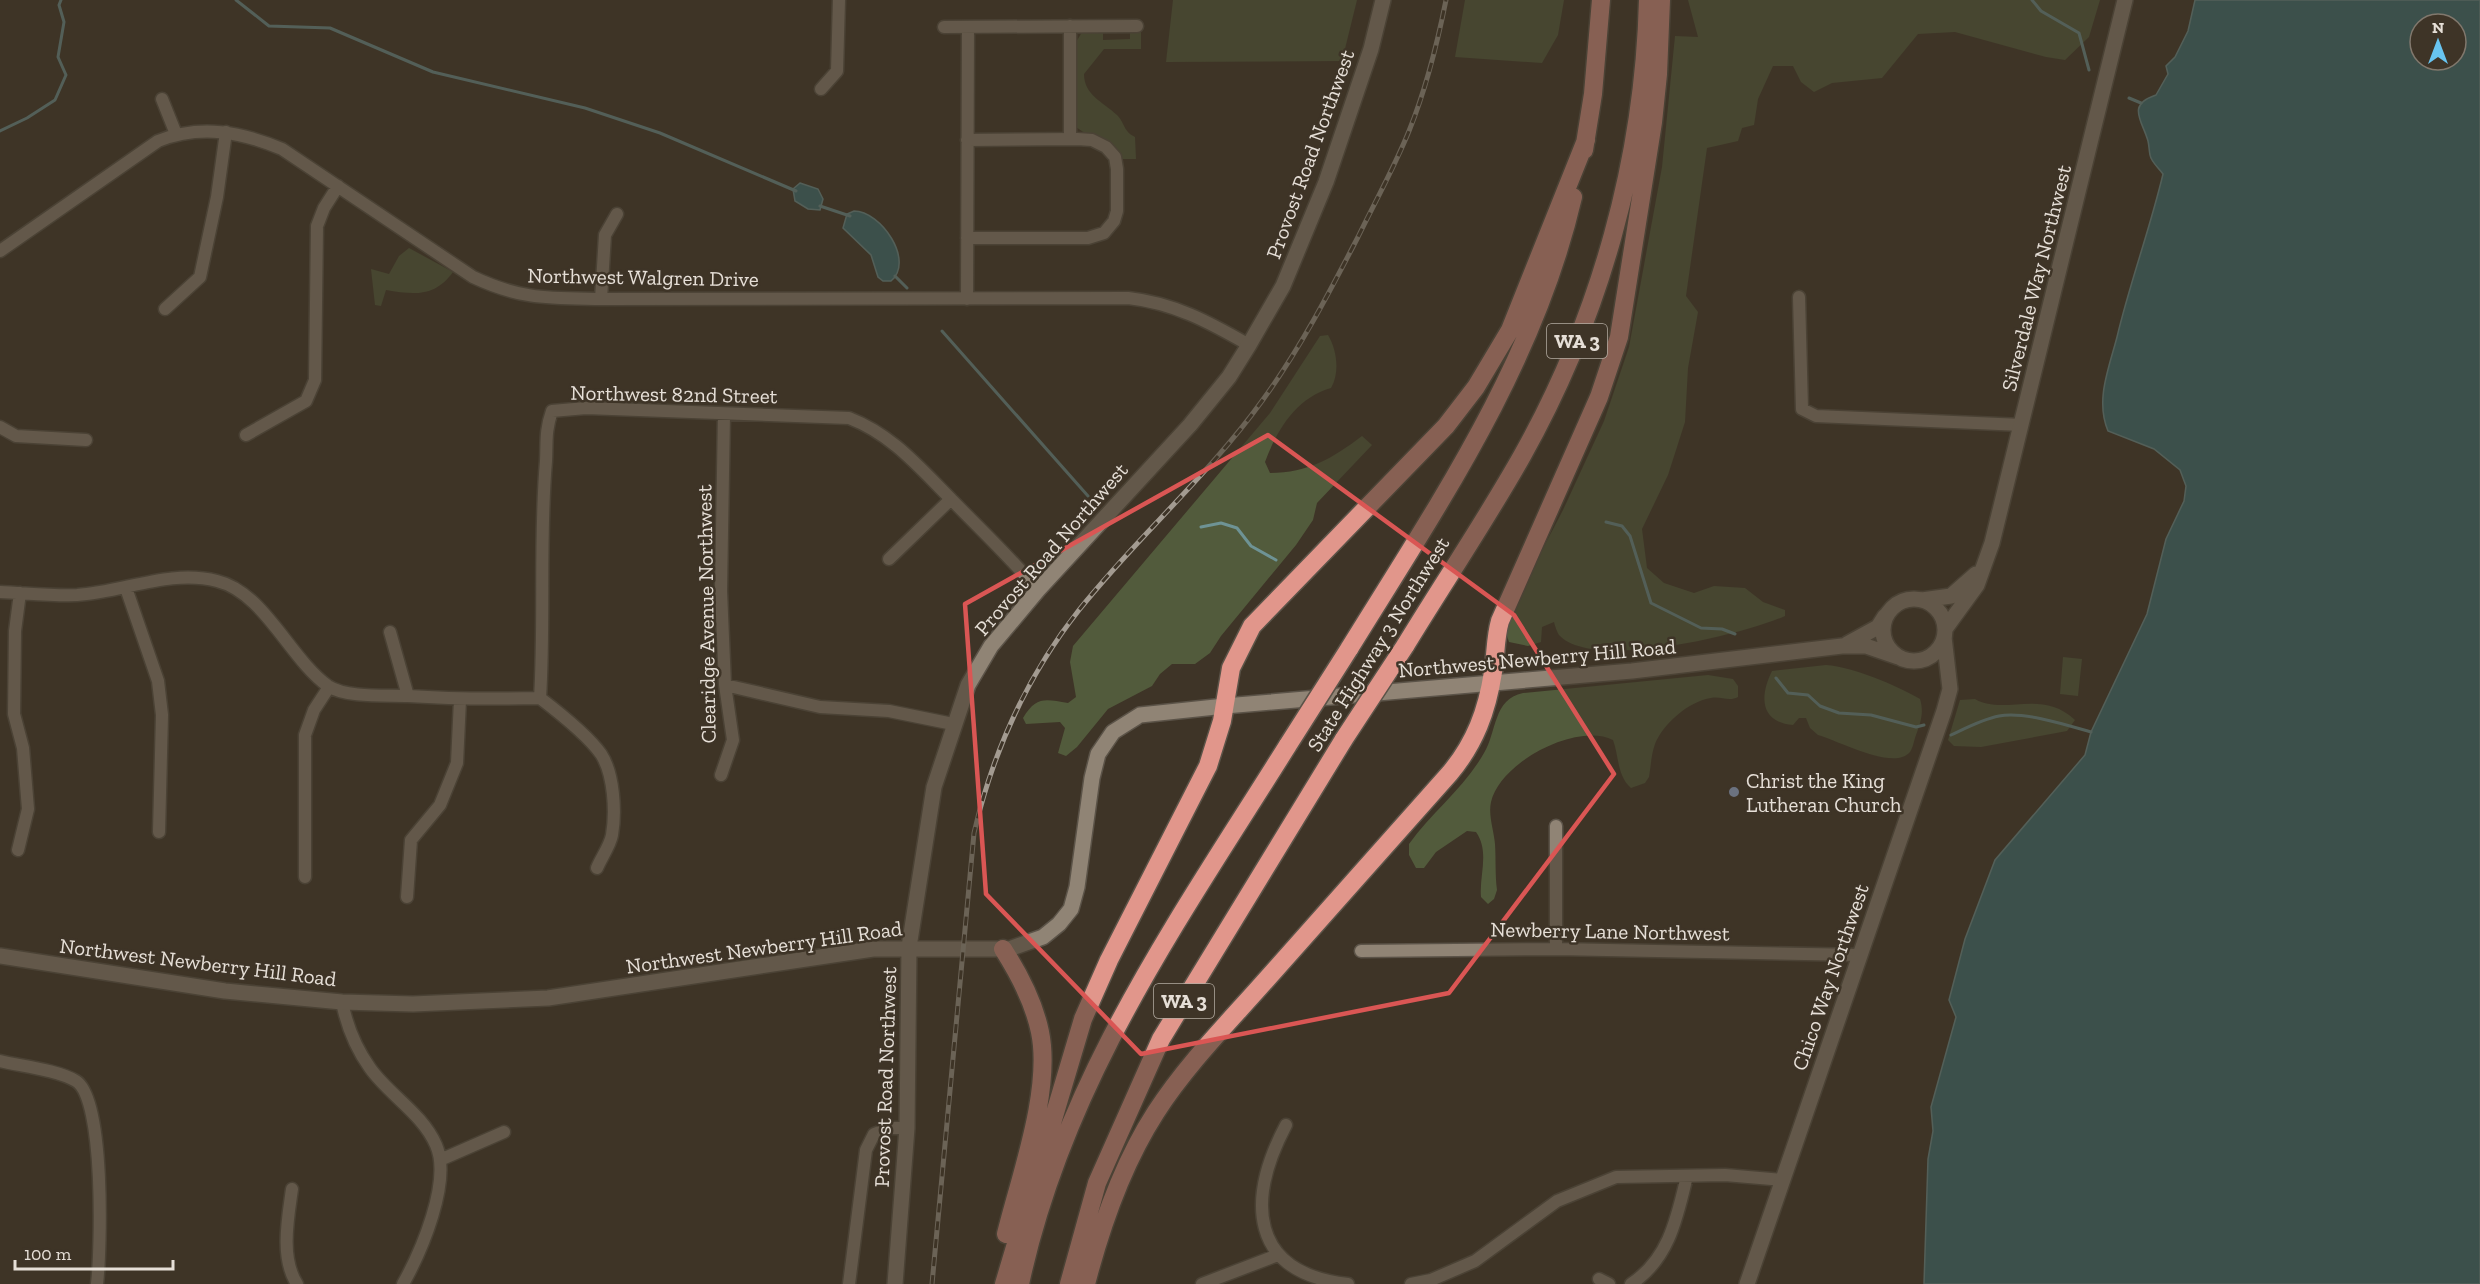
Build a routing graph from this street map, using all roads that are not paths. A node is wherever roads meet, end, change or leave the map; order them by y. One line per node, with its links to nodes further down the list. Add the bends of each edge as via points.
1 (839, 0): 11 (street, via 837,71)
2 (1383, 0): 26 (main road, Provost Road Northwest, via 1371,49 1326,182 1283,286)
3 (1601, 0): 17 (highway, State Highway 3 Northwest / WA 3)
4 (1648, 0): 86 (highway, State Highway 3 Northwest / WA 3, bridge, via 1646,56 1633,154 1590,306 1569,360 1521,457 1161,1039 1097,1183)
5 (1661, 0): 46 (highway, via 1653,122 1619,337 1599,397 1500,621)
6 (2125, 0): 28 (main road, Silverdale Way Northwest)
7 (1070, 26): 8 (street); 10 (street); 15 (street)
8 (1137, 26)
9 (944, 27): 10 (street)
10 (968, 27): 16 (street)
11 (821, 89)
12 (162, 99): 14 (street)
13 (226, 132): 14 (street, Northwest Walgren Drive); 18 (street, Northwest Walgren Drive, via 282,149); 25 (street, via 200,277)
14 (176, 134): 21 (street, Northwest Walgren Drive, via 138,154)
15 (1070, 139): 16 (street); 20 (street, via 1100,143 1115,157 1117,211 1104,233 1088,238)
16 (967, 140): 20 (street)
17 (1586, 140): 53 (highway, via 1510,330 1489,368 1446,426 1252,626 1232,668); 85 (highway, State Highway 3 Northwest / WA 3, bridge, via 1556,260 1513,371 1475,444 1162,947 1102,1052 1068,1128 1034,1228)
18 (338, 186): 23 (street, Northwest Walgren Drive, via 473,277 503,291 541,298); 30 (street, via 317,226 315,380 306,401)
19 (617, 214): 23 (street, via 605,235)
20 (967, 238): 24 (street)
21 (0, 250)
22 (1799, 297): 28 (street, via 1802,409 1816,416)
23 (601, 299): 24 (street, Northwest Walgren Drive)
24 (967, 299): 26 (street, Northwest Walgren Drive, via 1145,300 1191,313)
25 (165, 309)
26 (1249, 345): 36 (main road, Provost Road Northwest, via 1190,425)
27 (724, 414): 32 (street, Northwest 82nd Street, via 849,418 887,437); 48 (street, Clearidge Avenue Northwest); 51 (street, Northwest 82nd Street, via 586,408 552,411 545,429 542,492 544,631)
28 (2022, 425): 34 (main road, Silverdale Way Northwest)
29 (0, 427): 31 (street, via 16,436)
30 (246, 435)
31 (86, 441)
32 (951, 499): 33 (street); 36 (street, Northwest 82nd Street, via 1002,548)
33 (889, 559)
34 (1985, 565): 39 (main road, via 1956,594); 42 (main road, Silverdale Way Northwest, via 1977,585)
35 (126, 588): 38 (street, via 77,595); 49 (street, via 168,578 219,581 264,612); 57 (street, via 158,681 162,715)
36 (1038, 590): 54 (main road, Provost Road Northwest, via 991,646 968,686)
37 (0, 592): 38 (street)
38 (20, 593): 58 (street, via 15,631 14,714 23,748 28,809)
39 (1921, 600): 40 (main road, via 1902,601); 42 (main road, via 1938,611)
40 (1887, 614): 43 (main road, Northwest Newberry Hill Road, via 1878,627); 44 (main road, via 1882,627 1884,640)
41 (390, 632): 50 (street)
42 (1945, 633): 45 (main road, via 1932,656); 47 (main road, Chico Way Northwest)
43 (1842, 646): 44 (main road, Northwest Newberry Hill Road, via 1866,646); 46 (main road, Northwest Newberry Hill Road, via 1632,671)
44 (1898, 657): 45 (main road)
45 (1914, 662): 47 (main road, via 1935,666)
46 (1491, 682): 53 (main road, Northwest Newberry Hill Road); 87 (highway, via 1479,730 1458,764 1190,1065 1155,1113 1115,1198)
47 (1950, 683): 66 (main road, Chico Way Northwest, via 1944,711)
48 (724, 685): 54 (street, via 820,707 889,711); 55 (street, Clearidge Avenue Northwest, via 733,740)
49 (329, 687): 50 (street, via 367,696); 60 (street, via 314,710 305,735)
50 (408, 696): 52 (street)
51 (540, 698): 52 (street); 59 (street, via 564,716 600,754 608,771 612,837)
52 (460, 700): 61 (street, via 457,763 440,805 411,840)
53 (1224, 706): 63 (main road, Northwest Newberry Hill Road, via 1140,715 1120,726 1108,739 1094,769 1071,909 1042,937); 84 (highway, via 1208,766 1083,1018)
54 (953, 724): 62 (main road, Provost Road Northwest, via 934,787)
55 (721, 775)
56 (1556, 826): 64 (street)
57 (159, 832)
58 (18, 850)
59 (597, 868)
60 (304, 877)
61 (407, 897)
62 (909, 947): 63 (main road, Northwest Newberry Hill Road); 68 (main road, Northwest Newberry Hill Road, via 842,953 548,998 448,1004); 71 (main road, Provost Road Northwest)
63 (1003, 949): 83 (highway, via 1031,1004 1040,1032 1043,1061 1041,1090)
64 (1556, 949): 65 (street, Newberry Lane Northwest); 66 (street, Newberry Lane Northwest)
65 (1360, 951)
66 (1860, 955): 75 (main road, Chico Way Northwest)
67 (0, 956): 68 (main road, Northwest Newberry Hill Road, via 184,986)
68 (342, 1002): 73 (street, via 348,1031 371,1070 427,1129)
69 (0, 1061): 78 (street, via 63,1077 81,1086 92,1114 97,1161)
70 (1286, 1125): 77 (street, via 1263,1179 1262,1212 1267,1235)
71 (908, 1128): 81 (street, via 890,1128 874,1134 866,1150); 82 (main road, Provost Road Northwest)
72 (504, 1132): 73 (street)
73 (440, 1160): 80 (street, via 437,1197 416,1261)
74 (1687, 1176): 75 (street); 90 (street, via 1616,1178 1594,1185 1557,1201 1475,1261); 91 (street, via 1677,1220 1662,1256)
75 (1783, 1180): 92 (main road, Chico Way Northwest)
76 (292, 1189): 79 (street, via 287,1247 290,1270)
77 (1278, 1255): 88 (street); 89 (street, via 1310,1275)
78 (97, 1284)
79 (297, 1284)
80 (402, 1284)
81 (849, 1284)
82 (895, 1284)
83 (998, 1284)
84 (1004, 1284)
85 (1020, 1284)
86 (1069, 1284)
87 (1086, 1284)
88 (1202, 1284)
89 (1348, 1284)
90 (1411, 1284)
91 (1632, 1284)
92 (1747, 1284)

